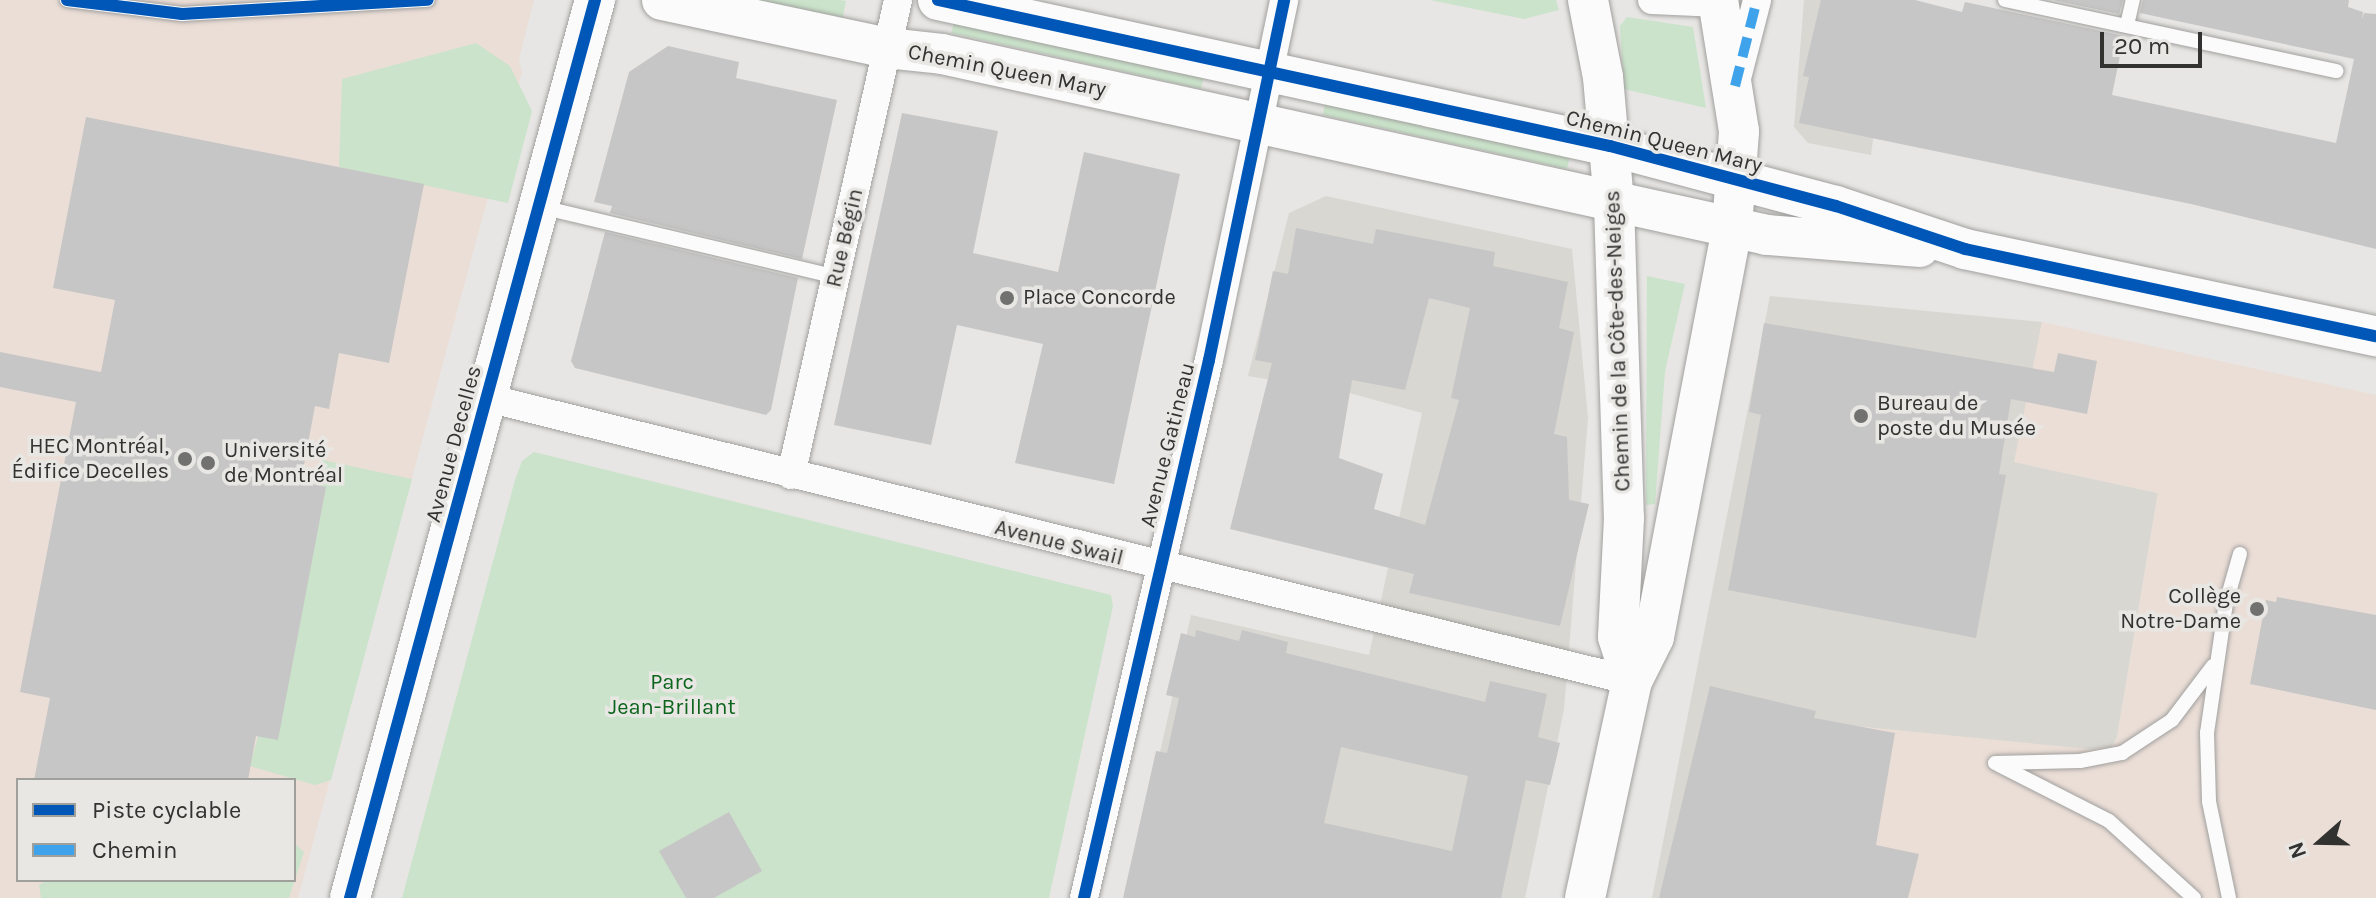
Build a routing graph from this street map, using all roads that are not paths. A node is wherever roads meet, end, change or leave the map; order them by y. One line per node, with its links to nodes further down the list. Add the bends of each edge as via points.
1 (67, 0): 2 (lane, via 182,14)
2 (428, 0)
3 (595, 0): 21 (street, Avenue Decelles)
4 (662, 0): 14 (street, Chemin Queen Mary)
5 (898, 0): 14 (street, Rue Bégin)
6 (938, 0): 15 (street, Chemin Queen Mary)
7 (1284, 0): 15 (street, Avenue Gatineau)
8 (1588, 0): 18 (street, Chemin de la Côte-des-Neiges)
9 (1652, 0): 12 (street, Chemin de la Côte-des-Neiges)
10 (2005, 0): 13 (lane)
11 (2133, 0): 13 (lane)
12 (1732, 1): 19 (street, Chemin de la Côte-des-Neiges)
13 (2127, 25): 16 (lane)
14 (887, 48): 17 (street, Chemin Queen Mary, via 942,54); 24 (street, Rue Bégin)
15 (1270, 71): 17 (street, Avenue Gatineau); 18 (street, Chemin Queen Mary)
16 (2336, 71)
17 (1260, 123): 20 (street, Chemin Queen Mary); 29 (street, Avenue Gatineau)
18 (1610, 146): 19 (street, Chemin Queen Mary); 20 (street, Chemin de la Côte-des-Neiges)
19 (1737, 181): 22 (street, Chemin de la Côte-des-Neiges); 23 (street, Chemin Queen Mary, via 1836,206)
20 (1614, 203): 22 (street, Chemin Queen Mary); 31 (street, Chemin de la Côte-des-Neiges, via 1624,518 1618,637)
21 (539, 206): 24 (lane); 26 (street, Avenue Decelles)
22 (1732, 227): 23 (street, Chemin Queen Mary, via 1831,244); 31 (street, Chemin de la Côte-des-Neiges, via 1654,637)
23 (1965, 249): 25 (street, Chemin Queen Mary)
24 (836, 277): 27 (street, Rue Bégin)
25 (2376, 336)
26 (487, 398): 27 (street, Avenue Swail); 32 (street, Avenue Decelles)
27 (791, 475): 29 (street, Avenue Swail)
28 (2240, 554): 30 (lane)
29 (1159, 568): 31 (street, Avenue Swail); 33 (street, Avenue Gatineau)
30 (2215, 663): 35 (lane, via 2172,720 2122,753 2080,761 1995,763 2109,821); 36 (lane, via 2208,780)
31 (1632, 681): 34 (street, Chemin de la Côte-des-Neiges)
32 (350, 898)
33 (1084, 898)
34 (1585, 898)
35 (2194, 898)
36 (2229, 898)

